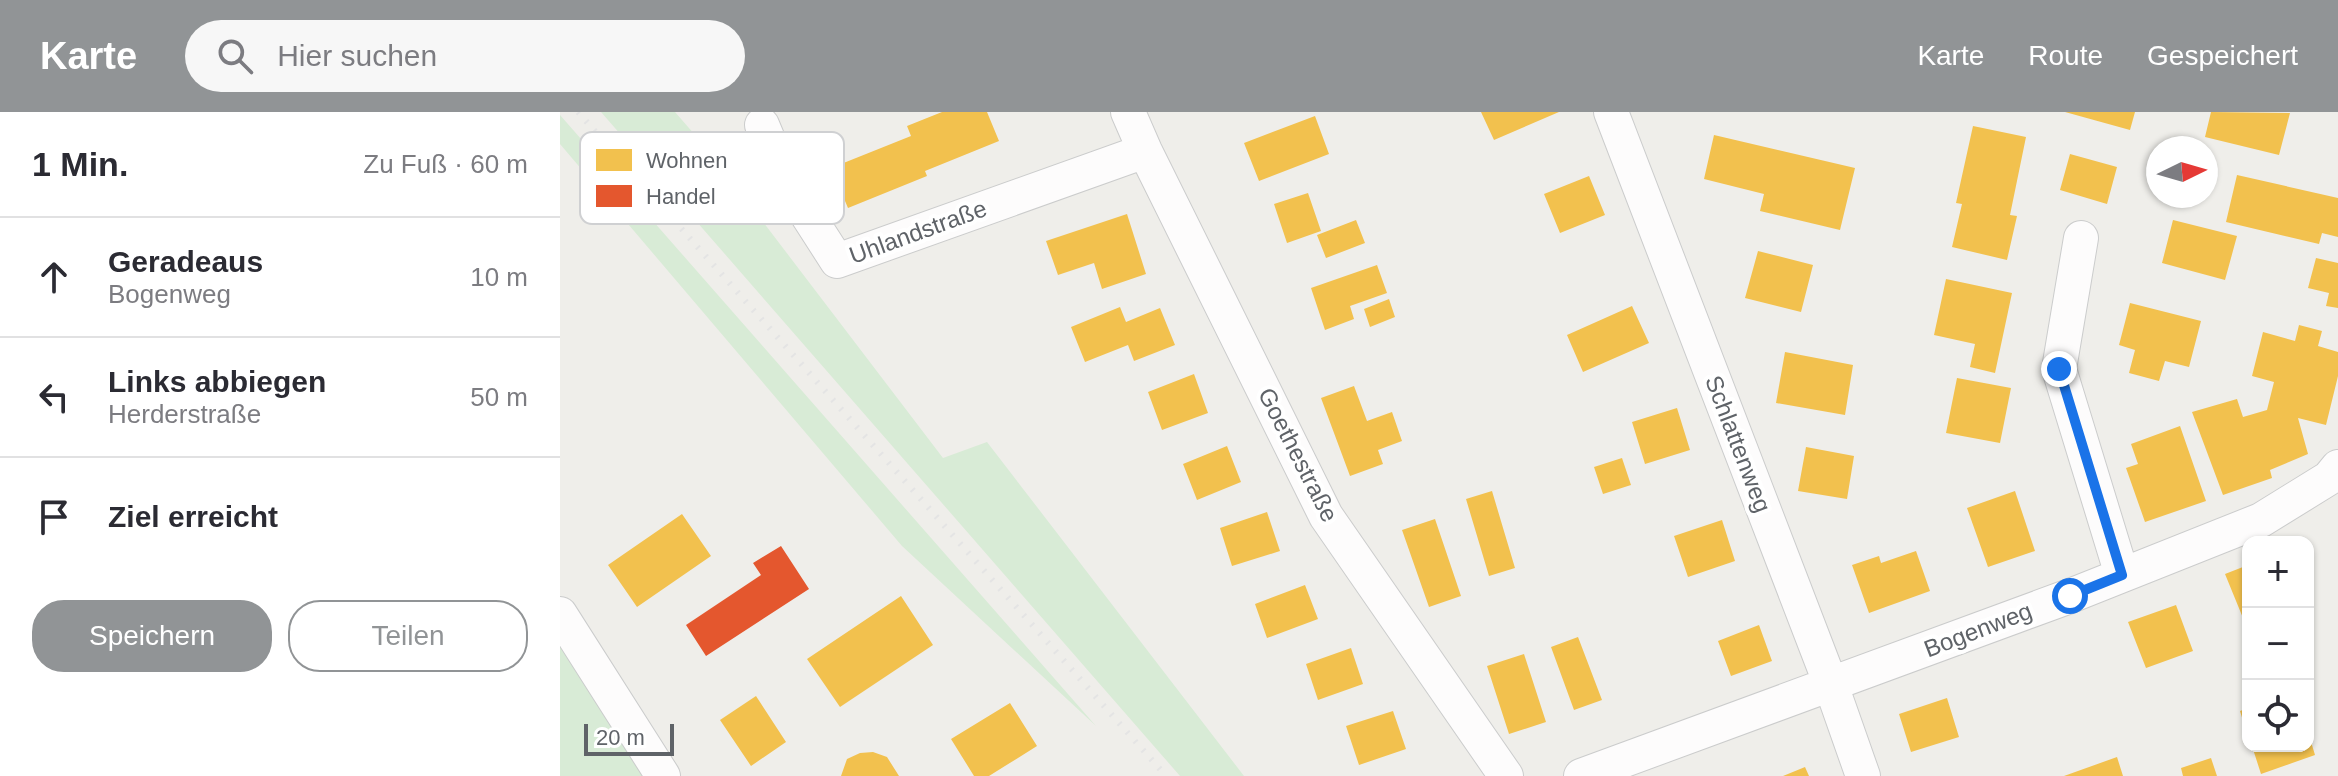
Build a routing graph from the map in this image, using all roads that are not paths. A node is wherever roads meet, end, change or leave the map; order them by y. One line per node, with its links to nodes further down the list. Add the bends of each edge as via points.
1 (1128, 112): 5 (street, Goethestraße)
2 (1611, 112): 11 (street, Schlattenweg)
3 (762, 125): 4 (street, Uhlandstraße)
4 (765, 132)
5 (1145, 151): 6 (street, Uhlandstraße, via 837,261); 13 (street, Goethestraße, via 1326,516)
6 (813, 224)
7 (2081, 238): 9 (street, via 2059,369)
8 (2338, 467): 9 (street, Bogenweg, via 2261,520)
9 (2122, 575): 11 (street, Bogenweg)
10 (560, 614): 12 (street)
11 (1831, 685): 14 (street); 15 (street, Schlattenweg)
12 (663, 776)
13 (1506, 776)
14 (1581, 776)
15 (1863, 776)

